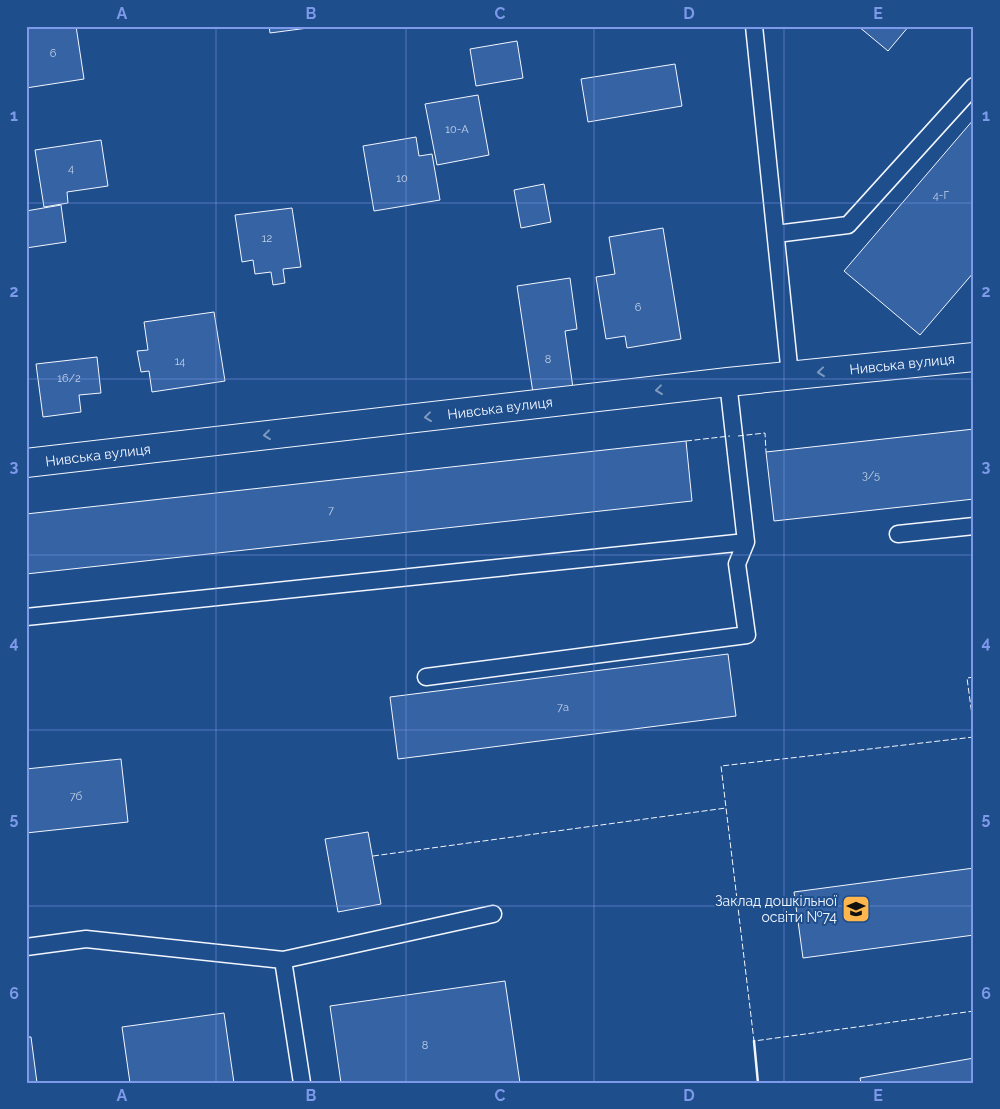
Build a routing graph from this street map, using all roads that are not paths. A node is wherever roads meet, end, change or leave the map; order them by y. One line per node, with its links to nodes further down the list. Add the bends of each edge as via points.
1 (754, 26): 3 (lane)
2 (974, 86): 3 (lane, via 848,225)
3 (776, 234): 5 (lane)
4 (974, 357): 5 (street, Нивська вулиця, one-way to 5)
5 (790, 376): 6 (street, Нивська вулиця)
6 (728, 382): 7 (street, Нивська вулиця, one-way to 7); 10 (lane)
7 (26, 463)
8 (974, 526): 9 (lane)
9 (898, 534)
10 (746, 542): 11 (lane); 12 (lane, via 737,564 746,635)
11 (26, 617)
12 (426, 677)
13 (493, 914): 15 (lane)
14 (26, 947): 15 (lane, via 86,940)
15 (284, 960): 16 (lane)
16 (302, 1083)

